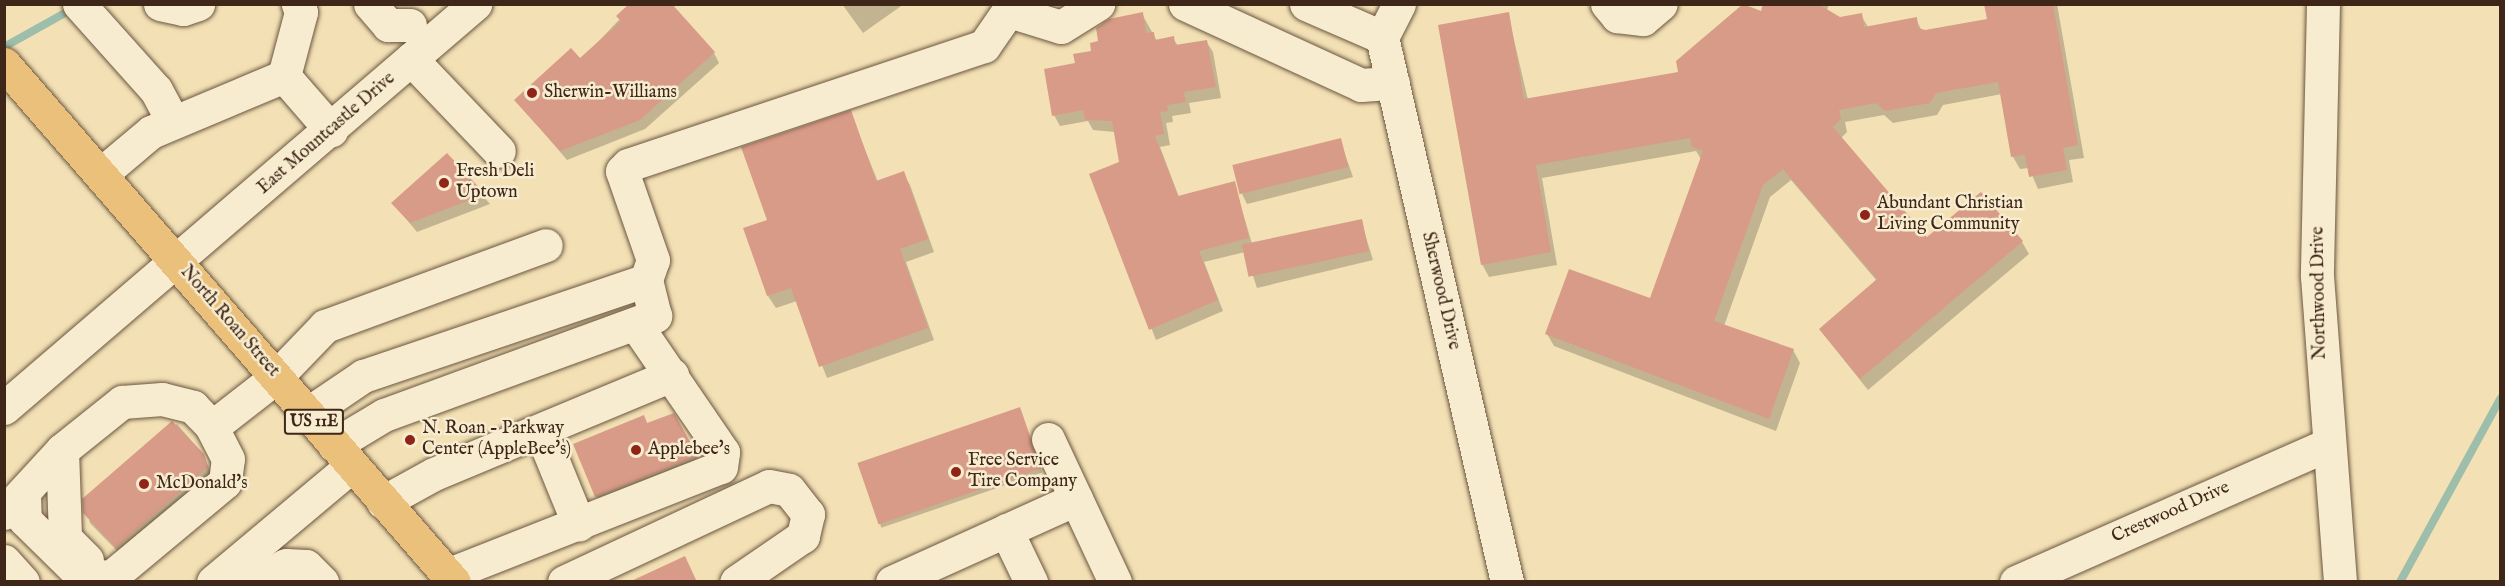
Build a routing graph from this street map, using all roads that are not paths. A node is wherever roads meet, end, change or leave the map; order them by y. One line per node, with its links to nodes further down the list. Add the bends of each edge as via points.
1 (79, 4): 20 (street, via 156,90)
2 (160, 4): 3 (street, via 183,9)
3 (198, 4)
4 (298, 4): 18 (street, via 301,12)
5 (370, 4): 15 (street, via 388,25)
6 (475, 4): 15 (street, East Mountcastle Drive)
7 (1098, 4): 14 (street, via 1061,27)
8 (1185, 4): 19 (street, via 1361,84)
9 (1306, 4): 16 (street)
10 (1400, 4): 16 (street)
11 (1607, 4): 12 (street, via 1617,16 1643,19)
12 (1661, 4)
13 (2323, 4): 35 (street, Northwood Drive, via 2317,276)
14 (1011, 8): 26 (street, via 984,46 628,165 623,178 653,260)
15 (414, 34): 21 (street, East Mountcastle Drive); 22 (street)
16 (1382, 37): 19 (street, Sherwood Drive)
17 (4, 64): 23 (main road, North Roan Street / US 11E)
18 (284, 76): 20 (street); 21 (street)
19 (1393, 83): 55 (street, Sherwood Drive)
20 (173, 122): 23 (street, via 151,132)
21 (331, 130): 25 (street, East Mountcastle Drive)
22 (499, 151)
23 (101, 174): 25 (main road, North Roan Street / US 11E)
24 (546, 245): 29 (street, via 325,326)
25 (177, 262): 29 (main road, North Roan Street / US 11E); 30 (street, East Mountcastle Drive)
26 (646, 280): 27 (street); 31 (street, via 363,376)
27 (646, 321): 28 (street); 37 (street, via 384,415)
28 (672, 375): 33 (street); 42 (street, via 723,452 721,467)
29 (276, 377): 31 (main road, North Roan Street / US 11E); 32 (street)
30 (4, 408)
31 (307, 414): 37 (main road, North Roan Street / US 11E)
32 (212, 427): 36 (street, via 193,407 162,399 122,402); 38 (street)
33 (541, 432): 40 (street, via 434,474); 42 (street)
34 (1048, 439): 39 (street)
35 (2326, 445): 56 (street, Crestwood Drive); 57 (street, Northwood Drive)
36 (62, 450): 38 (street, via 65,538 82,560 110,564); 41 (street)
37 (343, 455): 40 (main road, North Roan Street / US 11E); 48 (street)
38 (228, 459): 41 (street, via 225,482 111,577 80,574)
39 (1076, 499): 43 (street); 54 (street)
40 (383, 502): 45 (main road, North Roan Street / US 11E)
41 (14, 504)
42 (579, 525): 45 (street)
43 (1006, 530): 46 (street); 53 (street)
44 (4, 561): 47 (street)
45 (451, 578)
46 (1024, 579)
47 (23, 582)
48 (213, 582)
49 (255, 582): 50 (street, via 286,565 306,566)
50 (322, 582)
51 (564, 582): 52 (street, via 769,486 789,490 808,514 803,536)
52 (736, 582)
53 (892, 582)
54 (1115, 582)
55 (1507, 582)
56 (2016, 582)
57 (2340, 582)

